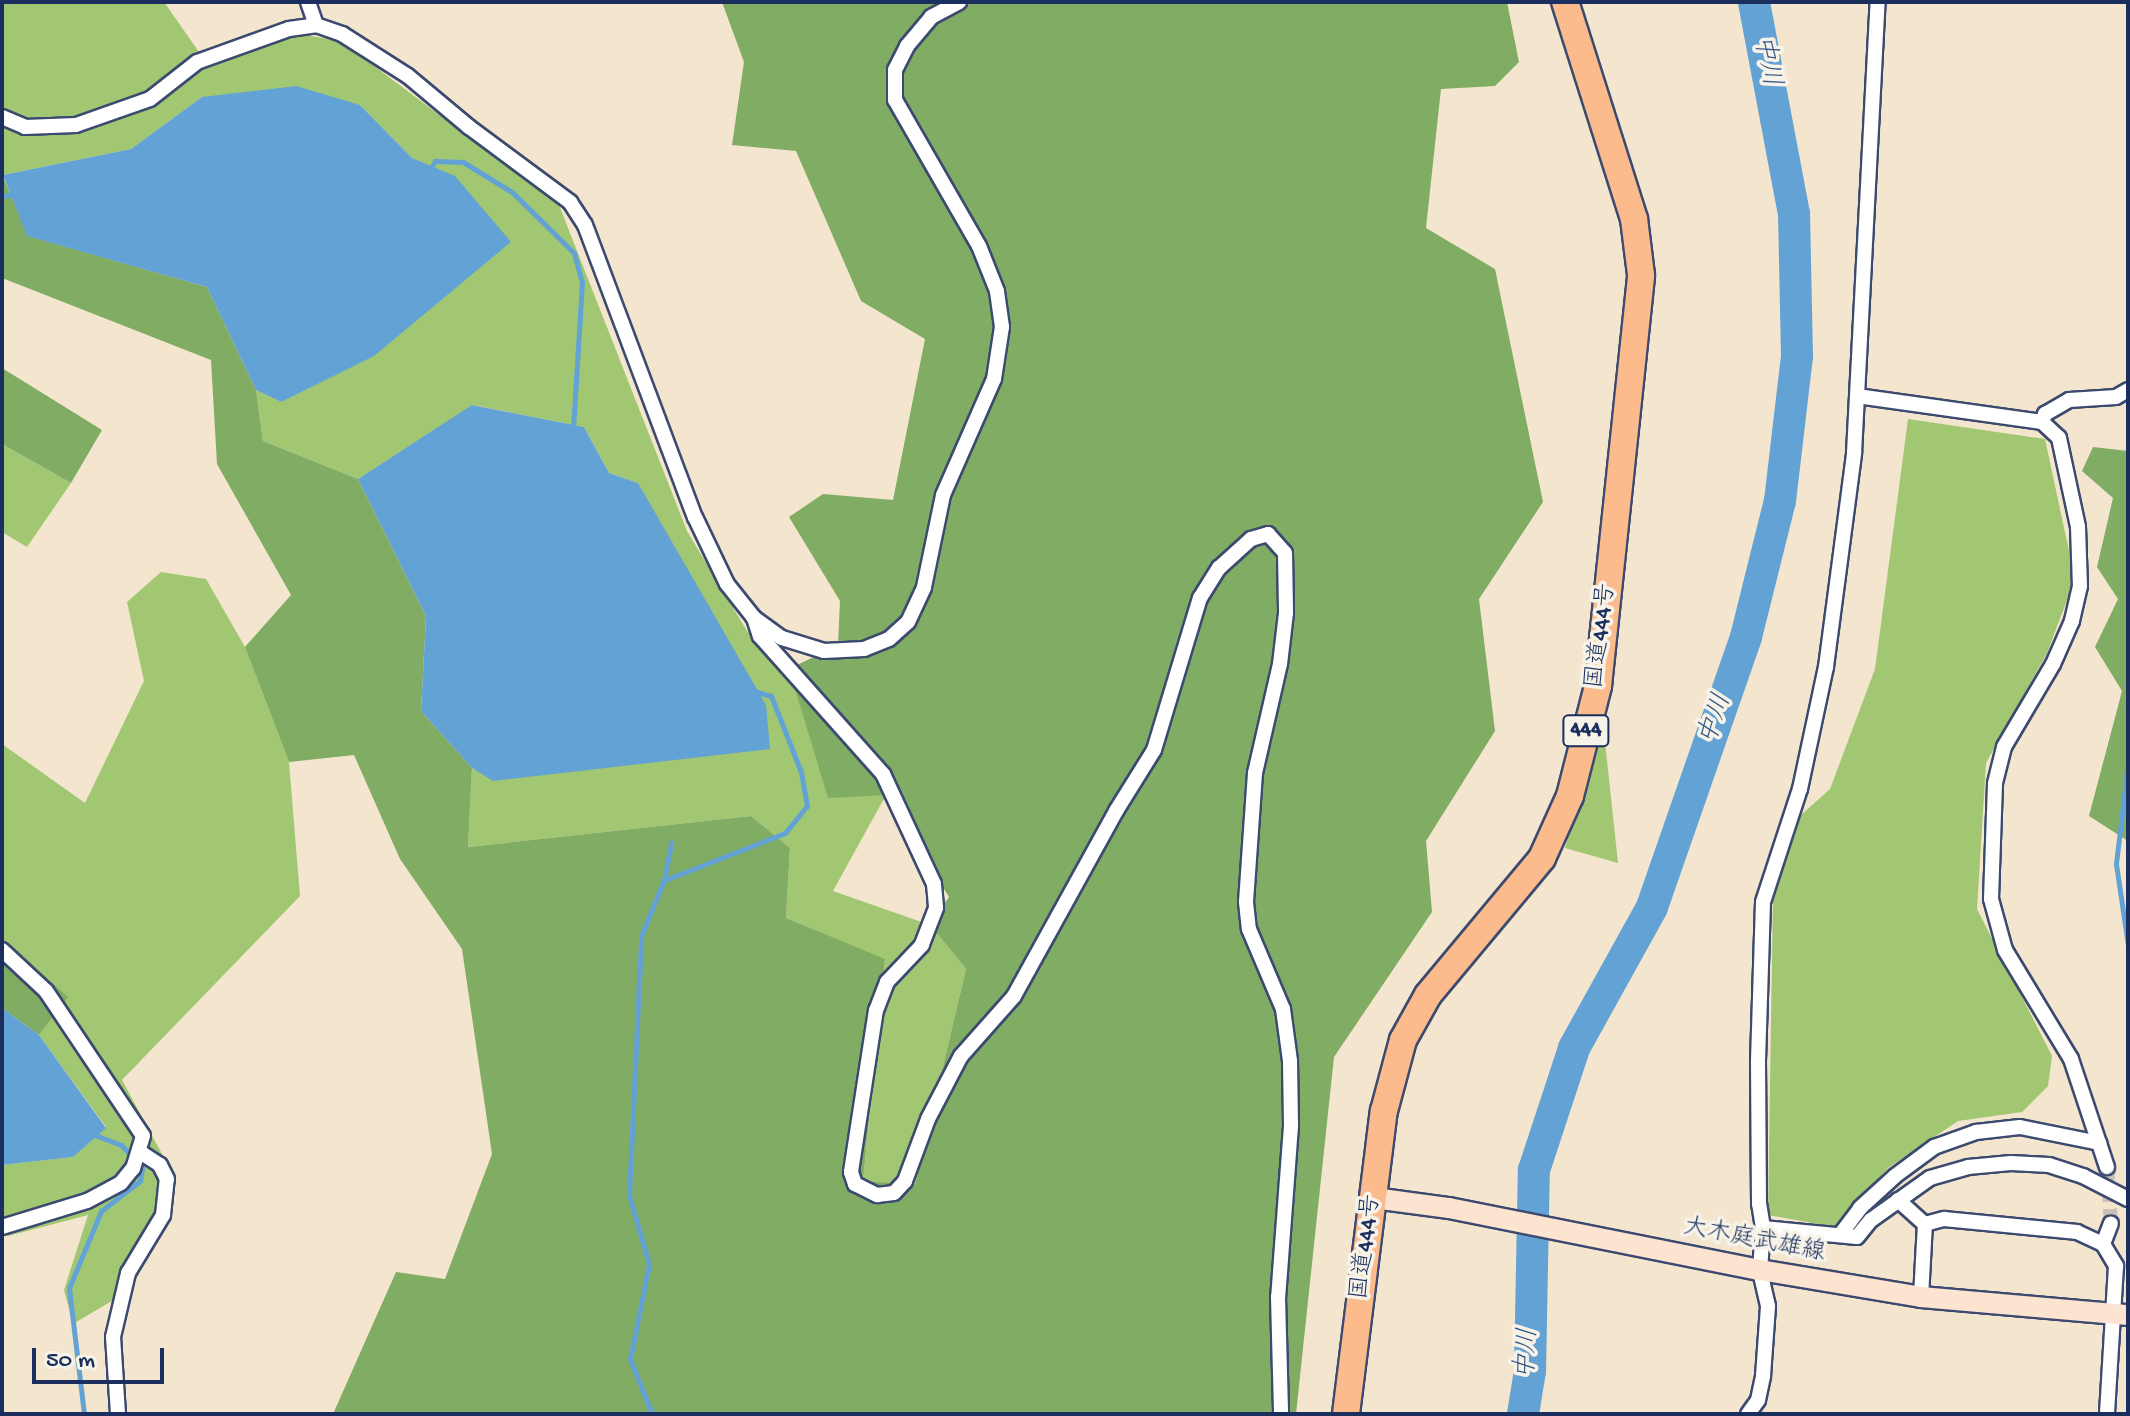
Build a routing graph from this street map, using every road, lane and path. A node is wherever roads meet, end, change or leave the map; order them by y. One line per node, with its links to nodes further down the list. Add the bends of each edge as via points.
1 (308, 2): 5 (street)
2 (959, 2): 10 (street, via 931,17 907,46 895,70 895,100 979,246 997,291 1002,327 994,379 943,495 924,587 908,622 889,639 864,649 824,651 782,638)
3 (1565, 2): 15 (highway, 国道444号 / 444, via 1627,193 1641,275 1598,686 1570,796 1542,858 1428,995 1403,1040 1384,1111)
4 (1878, 2): 8 (street)
5 (316, 25): 6 (street, via 289,29 197,62 150,99 76,125 25,127); 10 (street, via 342,34 408,76 570,202 585,225 695,517 727,584)
6 (2, 117)
7 (2128, 390): 9 (street, via 2116,397 2069,400 2045,414)
8 (1857, 396): 9 (street); 21 (street, via 1826,667 1800,789 1763,902 1758,1061)
9 (2042, 422): 12 (street, via 2059,438 2078,527 2080,586 2053,664 2004,747 1995,784 1991,899 2005,950 2071,1059)
10 (754, 618): 28 (street, via 760,636 883,774 934,884 936,908 922,945 887,982 876,1010 851,1172 855,1184 866,1190 894,1193 905,1181 928,1119 961,1056 1014,996 1154,750 1200,598 1219,568 1251,539 1268,534 1285,553 1286,613 1255,773 1246,902 1249,929 1283,1009 1290,1061 1291,1126 1278,1297)
11 (2, 950): 13 (street, via 46,991 134,1117 143,1136)
12 (2099, 1143): 14 (street); 22 (street, via 2020,1127 1976,1132 1934,1147 1895,1176)
13 (140, 1152): 20 (street, via 121,1183 87,1201); 27 (street, via 160,1165 167,1179 163,1215 128,1273 113,1337)
14 (2107, 1167)
15 (1374, 1198): 24 (main road, 大木庭武雄線); 29 (highway, 国道444号 / 444)
16 (2128, 1199): 17 (street, via 2049,1165 2011,1163 1930,1178)
17 (1898, 1200): 19 (street); 22 (street, via 1857,1237)
18 (2111, 1223): 23 (street)
19 (1925, 1224): 23 (street, via 1944,1219 2077,1232); 25 (street)
20 (2, 1227)
21 (1763, 1228): 22 (street); 24 (street)
22 (1840, 1235)
23 (2103, 1244): 26 (street, via 2116,1266)
24 (1760, 1270): 25 (main road, 大木庭武雄線); 30 (street, via 1768,1306 1764,1362 1758,1400)
25 (1921, 1297): 26 (main road, 大木庭武雄線)
26 (2122, 1315): 31 (street)
27 (118, 1414)
28 (1281, 1414)
29 (1346, 1414)
30 (1748, 1414)
31 (2107, 1414)

